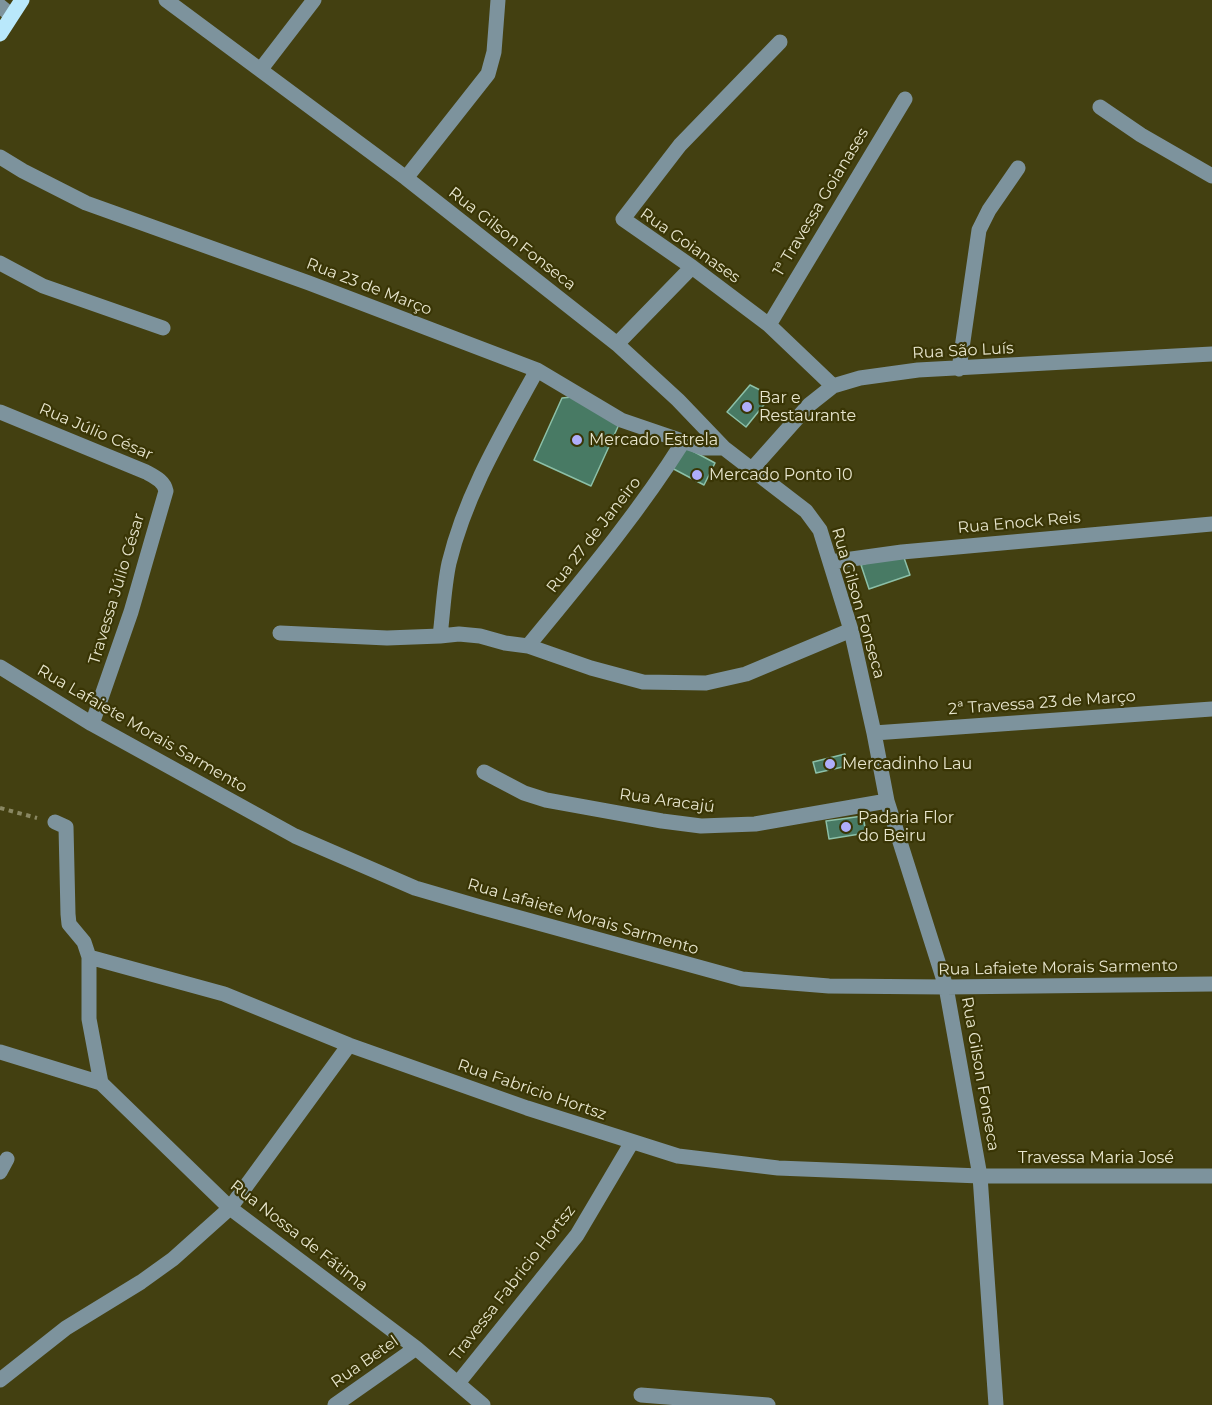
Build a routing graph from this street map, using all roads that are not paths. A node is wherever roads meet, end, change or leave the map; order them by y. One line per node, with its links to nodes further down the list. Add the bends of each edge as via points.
1 (22, 0): 5 (main road)
2 (166, 0): 8 (street, Rua Gilson Fonseca)
3 (314, 0): 8 (street)
4 (498, 0): 14 (street, via 488,74)
5 (6, 10): 6 (main road)
6 (0, 34)
7 (780, 42): 16 (street, Rua Goianases, via 680,145 623,219)
8 (261, 69): 14 (street, Rua Gilson Fonseca)
9 (905, 99): 17 (street, 1ª Travessa Goianases)
10 (1101, 107): 13 (street)
11 (0, 157): 22 (street, Rua 23 de Março, via 86,203)
12 (1018, 168): 21 (street, via 979,230)
13 (1212, 176)
14 (406, 178): 19 (street, Rua Gilson Fonseca)
15 (0, 263): 18 (street, via 43,286)
16 (692, 267): 17 (street, Rua Goianases); 19 (street)
17 (769, 325): 23 (street, Rua Goianases)
18 (163, 328)
19 (617, 344): 26 (street, Rua Gilson Fonseca)
20 (1212, 354): 21 (street, Rua São Luís)
21 (959, 369): 23 (street, Rua São Luís, via 918,370)
22 (537, 370): 25 (street, Rua 23 de Março, via 621,420); 33 (street, via 479,476 464,515 449,564)
23 (833, 386): 27 (street, Rua São Luís, via 809,405)
24 (0, 412): 28 (street, Rua Júlio César, via 146,472 162,482)
25 (683, 442): 26 (street, Rua 23 de Março, via 703,448); 34 (street, Rua 27 de Janeiro, via 630,521)
26 (724, 448): 27 (street, Rua Gilson Fonseca)
27 (752, 469): 30 (street, Rua Gilson Fonseca, via 810,516 820,530)
28 (164, 497): 37 (street, Travessa Júlio César, via 131,612)
29 (1212, 524): 30 (street, Rua Enock Reis)
30 (830, 562): 31 (street, Rua Gilson Fonseca)
31 (851, 630): 34 (street, via 746,674 706,683 643,682); 38 (street, Rua Gilson Fonseca)
32 (279, 633): 33 (street)
33 (440, 636): 34 (street, via 480,636)
34 (528, 646)
35 (0, 667): 37 (street, Rua Lafaiete Morais Sarmento)
36 (1212, 709): 38 (street, 2ª Travessa 23 de Março)
37 (92, 724): 44 (street, Rua Lafaiete Morais Sarmento, via 295,836 415,888 742,979 829,986)
38 (874, 733): 40 (street, Rua Gilson Fonseca)
39 (484, 772): 40 (street, Rua Aracajú, via 546,800 701,826 755,824)
40 (887, 801): 44 (street, Rua Gilson Fonseca)
41 (55, 822): 42 (street, via 66,827 67,834 69,924 84,942)
42 (89, 957): 45 (street, Rua Fabricio Hortsz, via 224,994); 47 (street, via 89,1019)
43 (1212, 984): 44 (street, Rua Lafaiete Morais Sarmento)
44 (946, 987): 49 (street, Rua Gilson Fonseca)
45 (349, 1045): 48 (street, Rua Fabricio Hortsz); 51 (street)
46 (0, 1052): 47 (street, Rua Nossa de Fátima)
47 (101, 1083): 51 (street, Rua Nossa de Fátima)
48 (632, 1142): 49 (street, Rua Fabricio Hortsz, via 678,1156 778,1168); 54 (street, Travessa Fabricio Hortsz, via 577,1235)
49 (980, 1176): 50 (street, Travessa Maria José); 59 (street, Rua Gilson Fonseca)
50 (1212, 1176)
51 (230, 1208): 52 (street, Rua Nossa de Fátima); 53 (street, via 173,1259 66,1328)
52 (416, 1348): 54 (street, Rua Nossa de Fátima); 56 (street, Rua Betel)
53 (0, 1380)
54 (458, 1383): 57 (street, Rua Nossa de Fátima)
55 (641, 1395): 58 (street)
56 (335, 1405)
57 (483, 1405)
58 (768, 1405)
59 (996, 1405)

